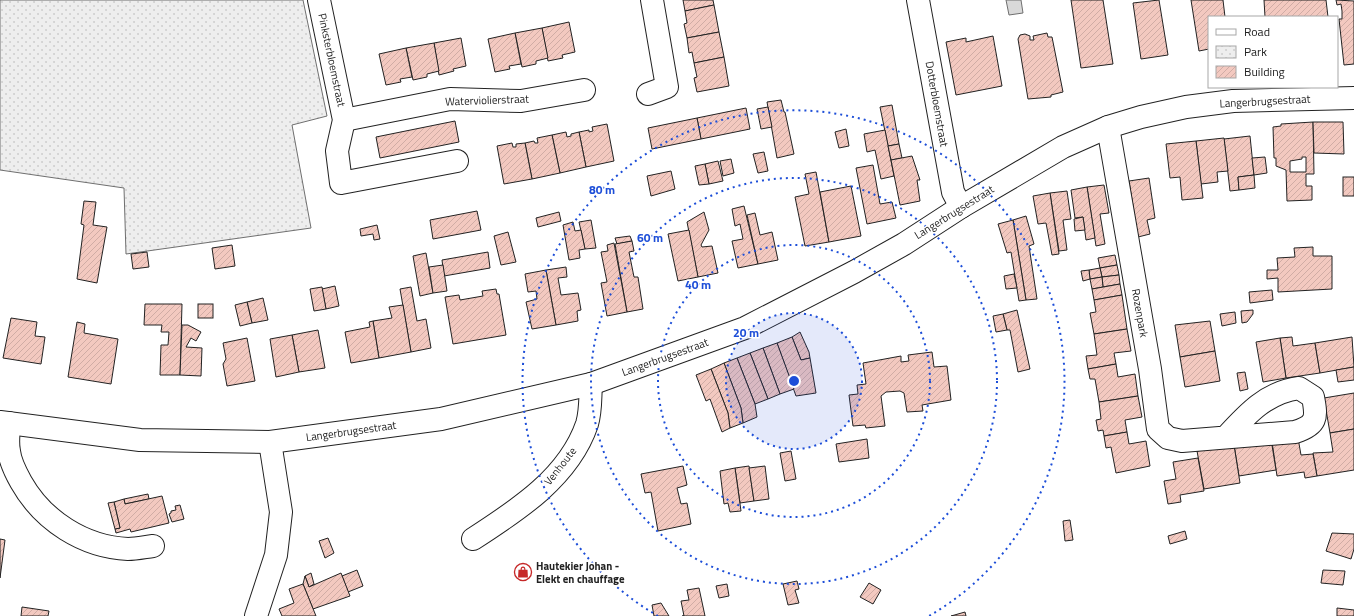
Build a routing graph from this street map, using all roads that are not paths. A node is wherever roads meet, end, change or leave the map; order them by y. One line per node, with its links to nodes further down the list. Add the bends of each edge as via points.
1 (320, 0): 7 (street, Pinksterbloemstraat)
2 (652, 0): 5 (street, via 667,87)
3 (918, 0): 10 (street, Dotterbloemstraat, via 953,192)
4 (584, 90): 7 (street, Waterviolierstraat, via 521,101 450,99)
5 (648, 94)
6 (1354, 98): 8 (street, Langerbrugsestraat, via 1233,101 1186,107)
7 (344, 120): 9 (street, via 337,151 341,183)
8 (1108, 127): 10 (street, Langerbrugsestraat, via 1063,147); 13 (street, Rozenpark, via 1158,429 1168,438 1182,440)
9 (457, 161)
10 (961, 207): 11 (street, Langerbrugsestraat, via 873,262 745,328)
11 (591, 384): 14 (street, Langerbrugsestraat, via 441,419); 15 (street, Venhoute, via 588,422 569,458 538,492 503,520)
12 (5, 423): 14 (street, Langerbrugsestraat, via 140,440); 16 (street, via 9,451 27,492 62,528 82,539 106,546 129,549)
13 (1226, 437)
14 (270, 442): 17 (street, via 281,512 276,555)
15 (473, 539)
16 (153, 546)
17 (256, 616)

